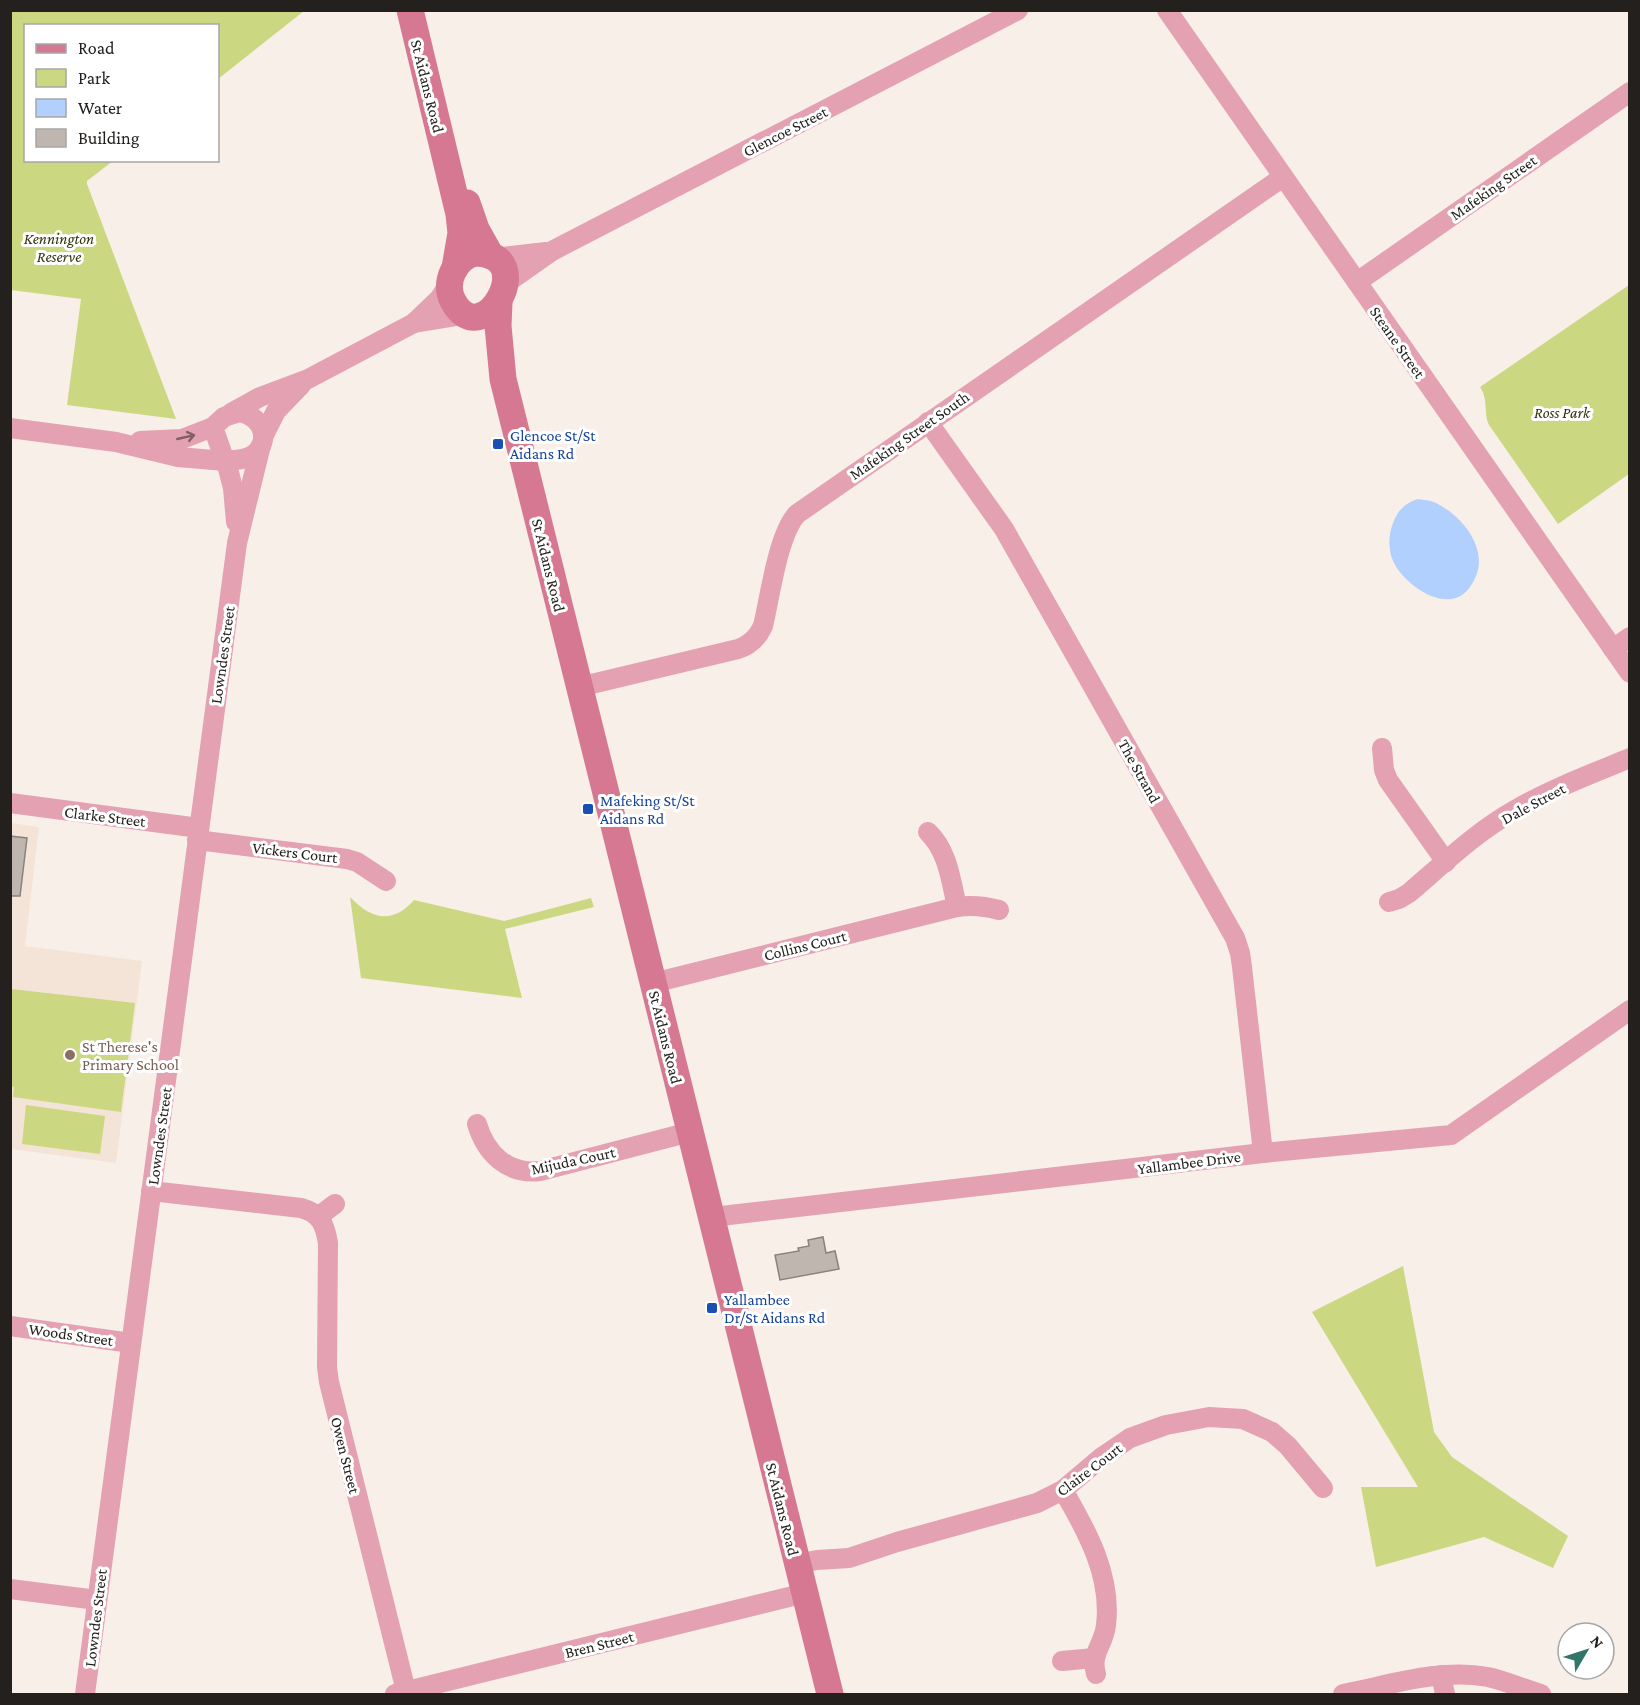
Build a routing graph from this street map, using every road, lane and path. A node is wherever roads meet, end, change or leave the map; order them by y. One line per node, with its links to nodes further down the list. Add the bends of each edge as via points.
1 (410, 10): 9 (street, St Aidans Road, via 459,214 461,233)
2 (428, 10): 8 (street, St Aidans Road, via 467,201 476,229)
3 (1018, 10): 7 (street, Glencoe Street)
4 (1172, 12): 6 (street, Steane Street)
5 (1629, 92): 10 (street, Mafeking Street)
6 (1283, 177): 10 (street, Steane Street); 17 (street, Mafeking Street South)
7 (552, 251): 8 (street, Glencoe Street); 11 (street, Glencoe Street)
8 (492, 257): 9 (street, via 482,253 468,255); 11 (street, via 504,272)
9 (452, 277): 12 (street, via 453,303); 13 (street, via 439,299)
10 (1357, 282): 25 (street, Steane Street)
11 (502, 293): 12 (street, via 486,313); 15 (street, St Aidans Road, via 498,326)
12 (466, 316): 13 (street); 15 (street, St Aidans Road)
13 (414, 323): 14 (street)
14 (308, 379): 16 (street); 20 (street, via 276,411)
15 (503, 379): 27 (street, St Aidans Road)
16 (231, 413): 18 (street); 20 (street, via 254,416)
17 (928, 422): 27 (street, Mafeking Street South, via 791,520 784,535 764,626 749,644); 42 (street, The Strand, via 1004,528 1235,939 1242,960)
18 (213, 427): 21 (street, one-way to 18, via 182,439); 22 (street)
19 (10, 428): 21 (street)
20 (262, 441): 22 (street, via 251,456); 23 (street, Lowndes Street)
21 (116, 442): 22 (street, via 178,457)
22 (226, 461): 23 (street, Lowndes Street, via 235,505)
23 (237, 543): 32 (street, Lowndes Street)
24 (1629, 637): 25 (street)
25 (1613, 649): 26 (street, Steane Street)
26 (1629, 673)
27 (579, 687): 38 (street, St Aidans Road)
28 (1382, 748): 33 (street, via 1388,780)
29 (1629, 758): 33 (street, Dale Street, via 1514,811)
30 (10, 803): 32 (street, Clarke Street)
31 (928, 832): 36 (street, via 944,855)
32 (198, 834): 34 (street, Vickers Court, via 347,859); 43 (street, Lowndes Street)
33 (1446, 862): 35 (street, Dale Street, via 1409,893)
34 (386, 881)
35 (1389, 902)
36 (957, 907): 37 (street, Collins Court, via 986,906); 38 (street, Collins Court)
37 (999, 910)
38 (653, 983): 41 (street, St Aidans Road)
39 (1629, 1010): 42 (street, Yallambee Drive, via 1451,1135)
40 (477, 1124): 41 (street, Mijuda Court, via 485,1145 497,1159 527,1172)
41 (690, 1132): 46 (street, St Aidans Road)
42 (1263, 1153): 46 (street, Yallambee Drive)
43 (151, 1191): 45 (street, via 302,1208); 48 (street, Lowndes Street)
44 (335, 1204): 45 (street)
45 (319, 1216): 57 (street, Owen Street, via 328,1243 329,1382)
46 (712, 1217): 51 (street, St Aidans Road)
47 (10, 1326): 48 (street, Woods Street)
48 (131, 1342): 54 (street, Lowndes Street)
49 (1323, 1488): 50 (street, Claire Court, via 1272,1432 1243,1419 1209,1417 1166,1425 1130,1438)
50 (1063, 1490): 51 (street, Claire Court, via 1017,1510 849,1558); 55 (street, via 1089,1536 1102,1573 1107,1624 1095,1666)
51 (797, 1564): 53 (street, St Aidans Road)
52 (10, 1589): 54 (street)
53 (805, 1593): 57 (street, Bren Street); 59 (street, St Aidans Road)
54 (97, 1600): 58 (street, Lowndes Street)
55 (1062, 1661)
56 (1443, 1685): 60 (street); 61 (street, via 1470,1675)
57 (399, 1693)
58 (85, 1695)
59 (830, 1695)
60 (1343, 1695)
61 (1541, 1695)

